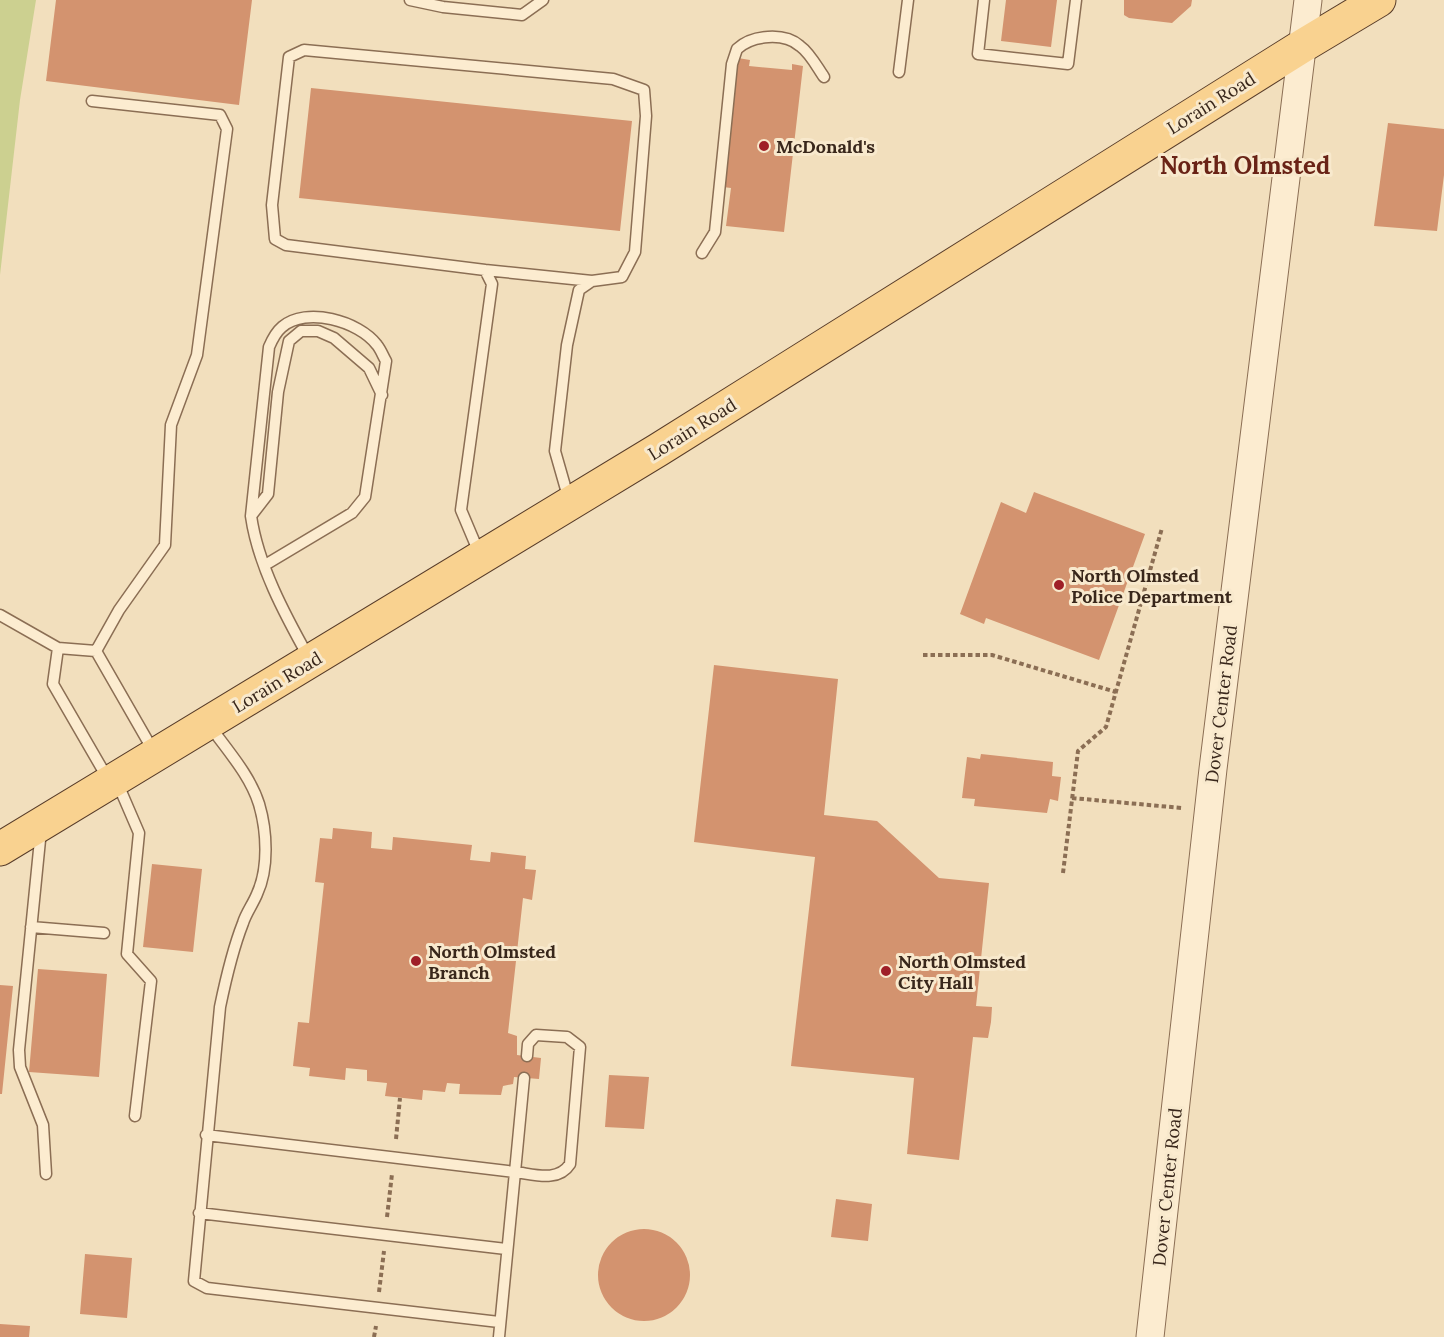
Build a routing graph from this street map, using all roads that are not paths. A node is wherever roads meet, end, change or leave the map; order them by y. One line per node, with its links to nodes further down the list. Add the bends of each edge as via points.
1 (410, 0): 2 (lane, via 443,8 522,15)
2 (543, 0)
3 (908, 0): 9 (lane)
4 (984, 0): 5 (lane, via 978,54 1068,64)
5 (1076, 0)
6 (1308, 0): 8 (street, Dover Center Road)
7 (1379, 0): 8 (main road, Lorain Road)
8 (1304, 45): 16 (main road, Lorain Road); 41 (street, Dover Center Road, via 1214,757)
9 (899, 72)
10 (824, 77): 12 (lane, via 800,45 769,37 756,38 737,49 732,64 715,232)
11 (92, 101): 22 (lane, via 220,115 228,129 197,355 171,425 165,545)
12 (702, 253)
13 (485, 270): 14 (lane); 14 (lane, via 286,245 275,239 272,205 290,57 304,50 316,51 613,79 644,90 646,116 635,252 622,277); 18 (lane, via 492,284 460,510)
14 (592, 281): 16 (lane, via 579,290 567,345 555,451)
15 (382, 395): 17 (lane, via 369,368 334,338 318,331 301,331 289,341 278,392 268,494); 17 (lane, via 386,361 376,343 355,328 318,316 298,318 284,325 268,346); 19 (lane, via 365,497 352,513)
16 (570, 504): 18 (main road, Lorain Road)
17 (251, 516): 19 (lane, via 254,538)
18 (481, 558): 23 (main road, Lorain Road)
19 (265, 565): 23 (lane)
20 (0, 615): 21 (lane)
21 (58, 648): 22 (lane); 26 (lane, via 52,684)
22 (96, 651): 25 (lane)
23 (311, 662): 24 (main road, Lorain Road)
24 (208, 723): 25 (main road, Lorain Road); 34 (lane, via 258,802 265,864 229,963 220,1007)
25 (155, 755): 26 (main road, Lorain Road)
26 (112, 781): 27 (main road, Lorain Road); 33 (lane, via 139,833 127,954 151,981)
27 (41, 824): 28 (main road, Lorain Road); 29 (lane)
28 (0, 849)
29 (31, 927): 30 (lane); 36 (lane, via 19,1050 23,1076 43,1125)
30 (104, 933)
31 (526, 1056): 35 (lane, via 528,1044 536,1035 567,1037 580,1047 570,1164 560,1174 550,1176)
32 (524, 1078): 35 (lane)
33 (135, 1116)
34 (206, 1135): 35 (lane); 37 (lane)
35 (515, 1172): 38 (lane)
36 (46, 1174)
37 (199, 1213): 38 (lane); 39 (lane, via 193,1275 199,1286)
38 (506, 1249): 39 (lane)
39 (500, 1322): 40 (lane)
40 (499, 1337)
41 (1150, 1337)

